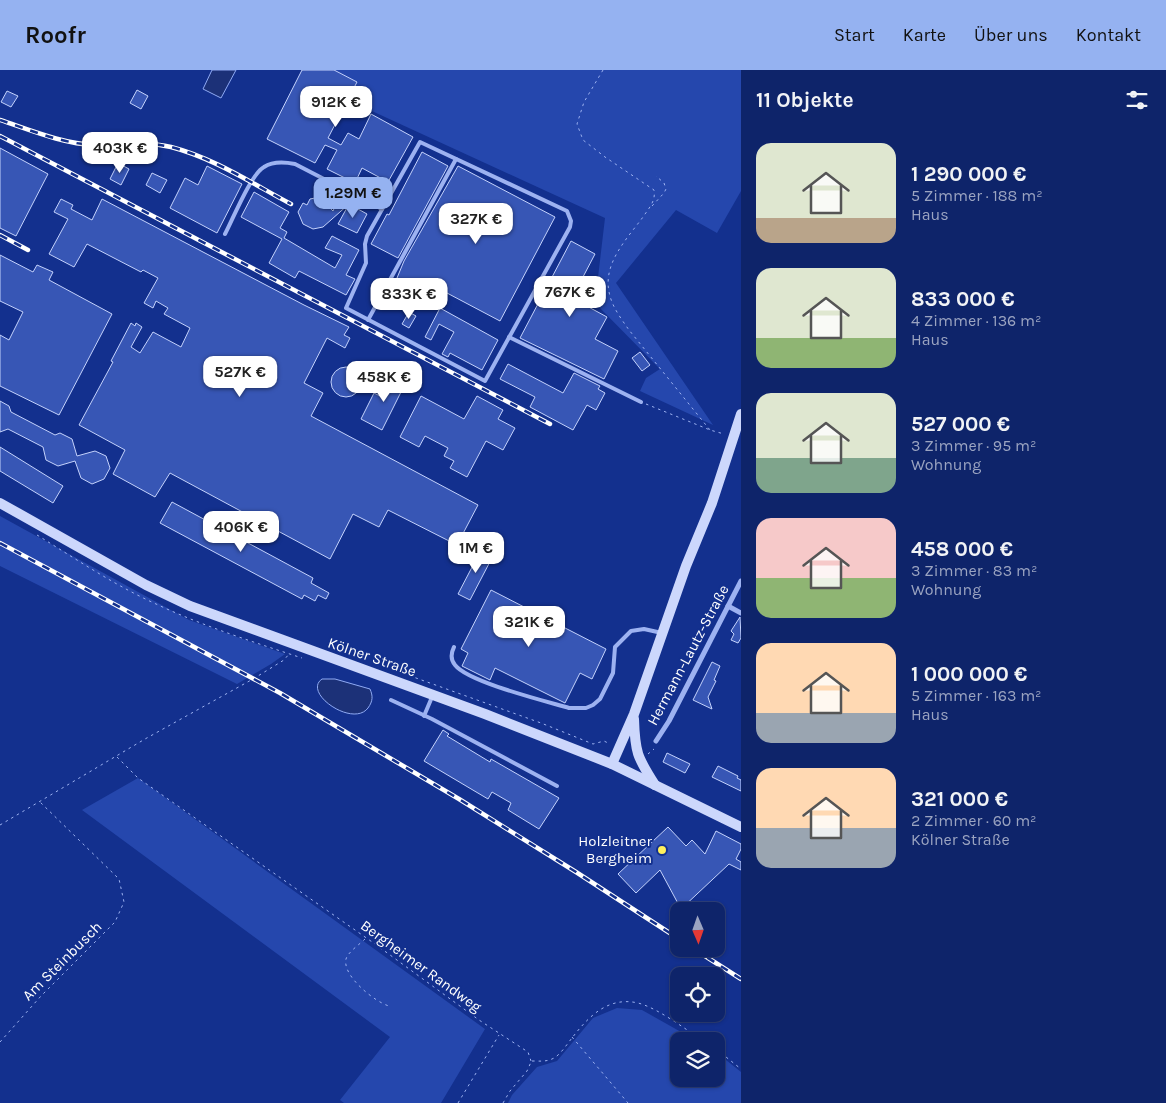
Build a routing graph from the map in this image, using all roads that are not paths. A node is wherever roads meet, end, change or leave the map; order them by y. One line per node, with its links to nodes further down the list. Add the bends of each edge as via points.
1 (456, 159): 2 (lane, via 420,142); 4 (lane); 5 (lane, via 567,211 571,221)
2 (382, 210): 3 (lane, via 295,164 269,164 256,173); 4 (lane, via 367,236 366,264 346,308)
3 (225, 234)
4 (368, 320): 5 (lane, via 485,381)
5 (509, 337): 6 (lane)
6 (641, 402)
7 (741, 414): 8 (main road)
8 (738, 438): 13 (main road)
9 (0, 503): 15 (main road, Kölner Straße, via 146,586 190,606)
10 (741, 581): 11 (street, Hermann-Lautz-Straße)
11 (728, 606): 12 (street); 19 (street, Hermann-Lautz-Straße)
12 (741, 613)
13 (662, 633): 14 (lane, via 631,631 615,647 613,673 600,699 593,705 578,709 486,683 454,664 451,658); 17 (main road)
14 (454, 647)
15 (432, 694): 18 (lane); 20 (main road, Kölner Straße)
16 (391, 700): 18 (lane)
17 (634, 714): 20 (main road); 22 (main road, via 634,744 638,758)
18 (424, 716): 21 (lane)
19 (656, 741)
20 (612, 764): 22 (main road, Kölner Straße)
21 (557, 786)
22 (655, 786): 23 (main road, Kölner Straße)
23 (741, 827)

